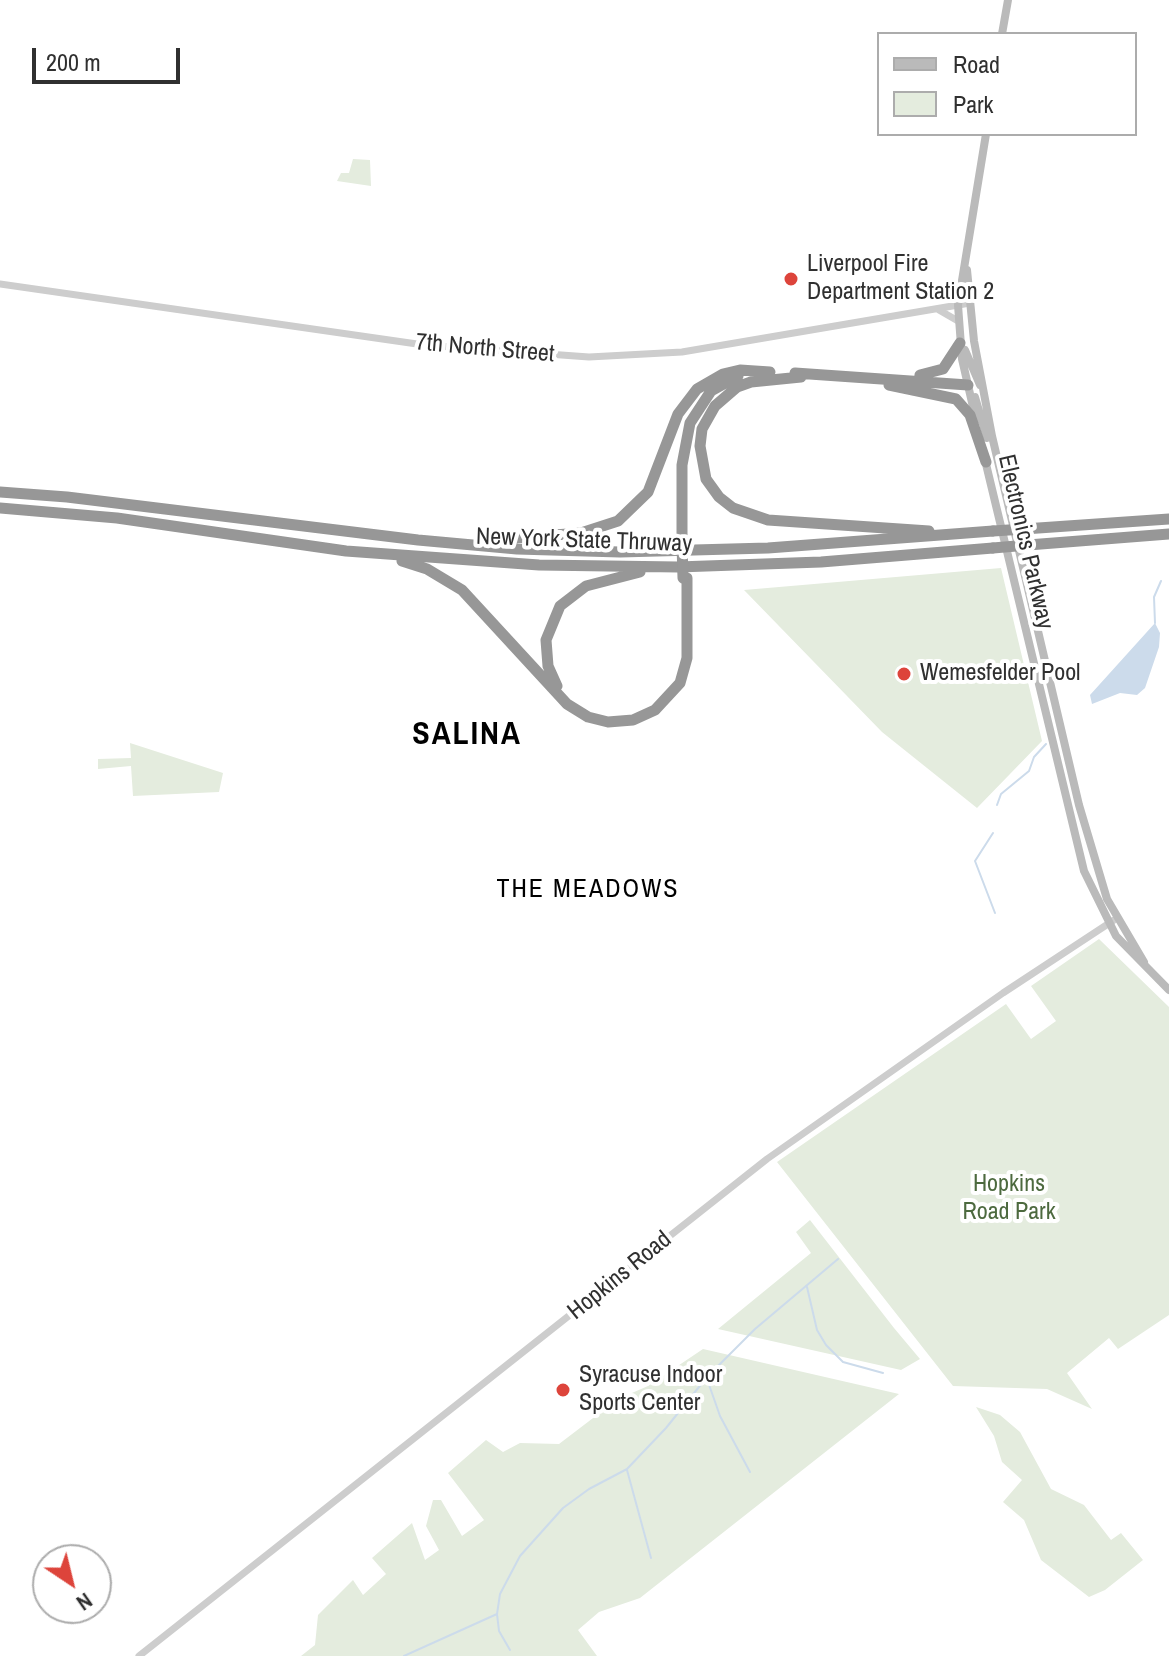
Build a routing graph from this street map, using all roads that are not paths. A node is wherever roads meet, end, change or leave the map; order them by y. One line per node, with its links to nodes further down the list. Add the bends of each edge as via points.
1 (1008, 0): 2 (main road)
2 (1002, 32)
3 (986, 136): 4 (main road, Electronics Parkway)
4 (965, 258): 6 (main road, Electronics Parkway); 7 (main road, Electronics Parkway)
5 (0, 284): 8 (street, 7th North Street, via 424,345 589,357 682,352)
6 (970, 303): 7 (street, 7th North Street); 14 (main road, Electronics Parkway)
7 (958, 305): 8 (street, 7th North Street); 9 (main road, Electronics Parkway)
8 (933, 309): 9 (street, via 945,310)
9 (959, 331): 12 (highway, via 951,361 935,373); 13 (main road, Electronics Parkway); 14 (main road)
10 (770, 372): 12 (highway); 22 (highway, via 740,370 697,389 678,414 655,481 618,521 556,536); 23 (highway, via 742,374 723,383 695,412 682,465)
11 (801, 377): 12 (highway); 20 (highway, via 751,382 715,406 702,429 700,446 706,479 719,497 733,508 768,520); 23 (highway, via 746,378 722,388 701,409 687,454)
12 (879, 380): 13 (highway); 15 (highway, via 956,399 970,415)
13 (968, 385): 14 (main road); 15 (main road, Electronics Parkway); 16 (main road)
14 (983, 388): 16 (main road, Electronics Parkway)
15 (986, 462): 26 (main road, Electronics Parkway)
16 (1004, 487): 28 (main road, Electronics Parkway)
17 (0, 492): 22 (highway, New York State Thruway)
18 (0, 508): 24 (highway, New York State Thruway, via 117,518)
19 (1169, 519): 20 (highway, New York State Thruway, bridge)
20 (973, 533): 22 (highway, New York State Thruway, via 661,551 517,549)
21 (1169, 534): 25 (highway, New York State Thruway, bridge)
22 (418, 540)
23 (684, 544): 25 (highway, bridge)
24 (346, 551): 25 (highway, New York State Thruway); 25 (highway, via 408,562 447,579 476,603 567,704 608,722 633,720 655,710 680,683 687,658)
25 (683, 575): 25 (highway, via 684,657 665,697 638,714 614,718 594,715 566,697 552,678 546,657 548,629 560,606 577,590 603,580)
26 (1053, 745): 27 (main road, Electronics Parkway); 28 (main road)
27 (1068, 802): 29 (main road); 30 (main road, Electronics Parkway, via 1084,871)
28 (1079, 805): 29 (main road, Electronics Parkway)
29 (1087, 836): 30 (main road, Electronics Parkway)
30 (1113, 921): 31 (main road); 32 (street, Hopkins Road, via 767,1159)
31 (1169, 990)
32 (139, 1656)

